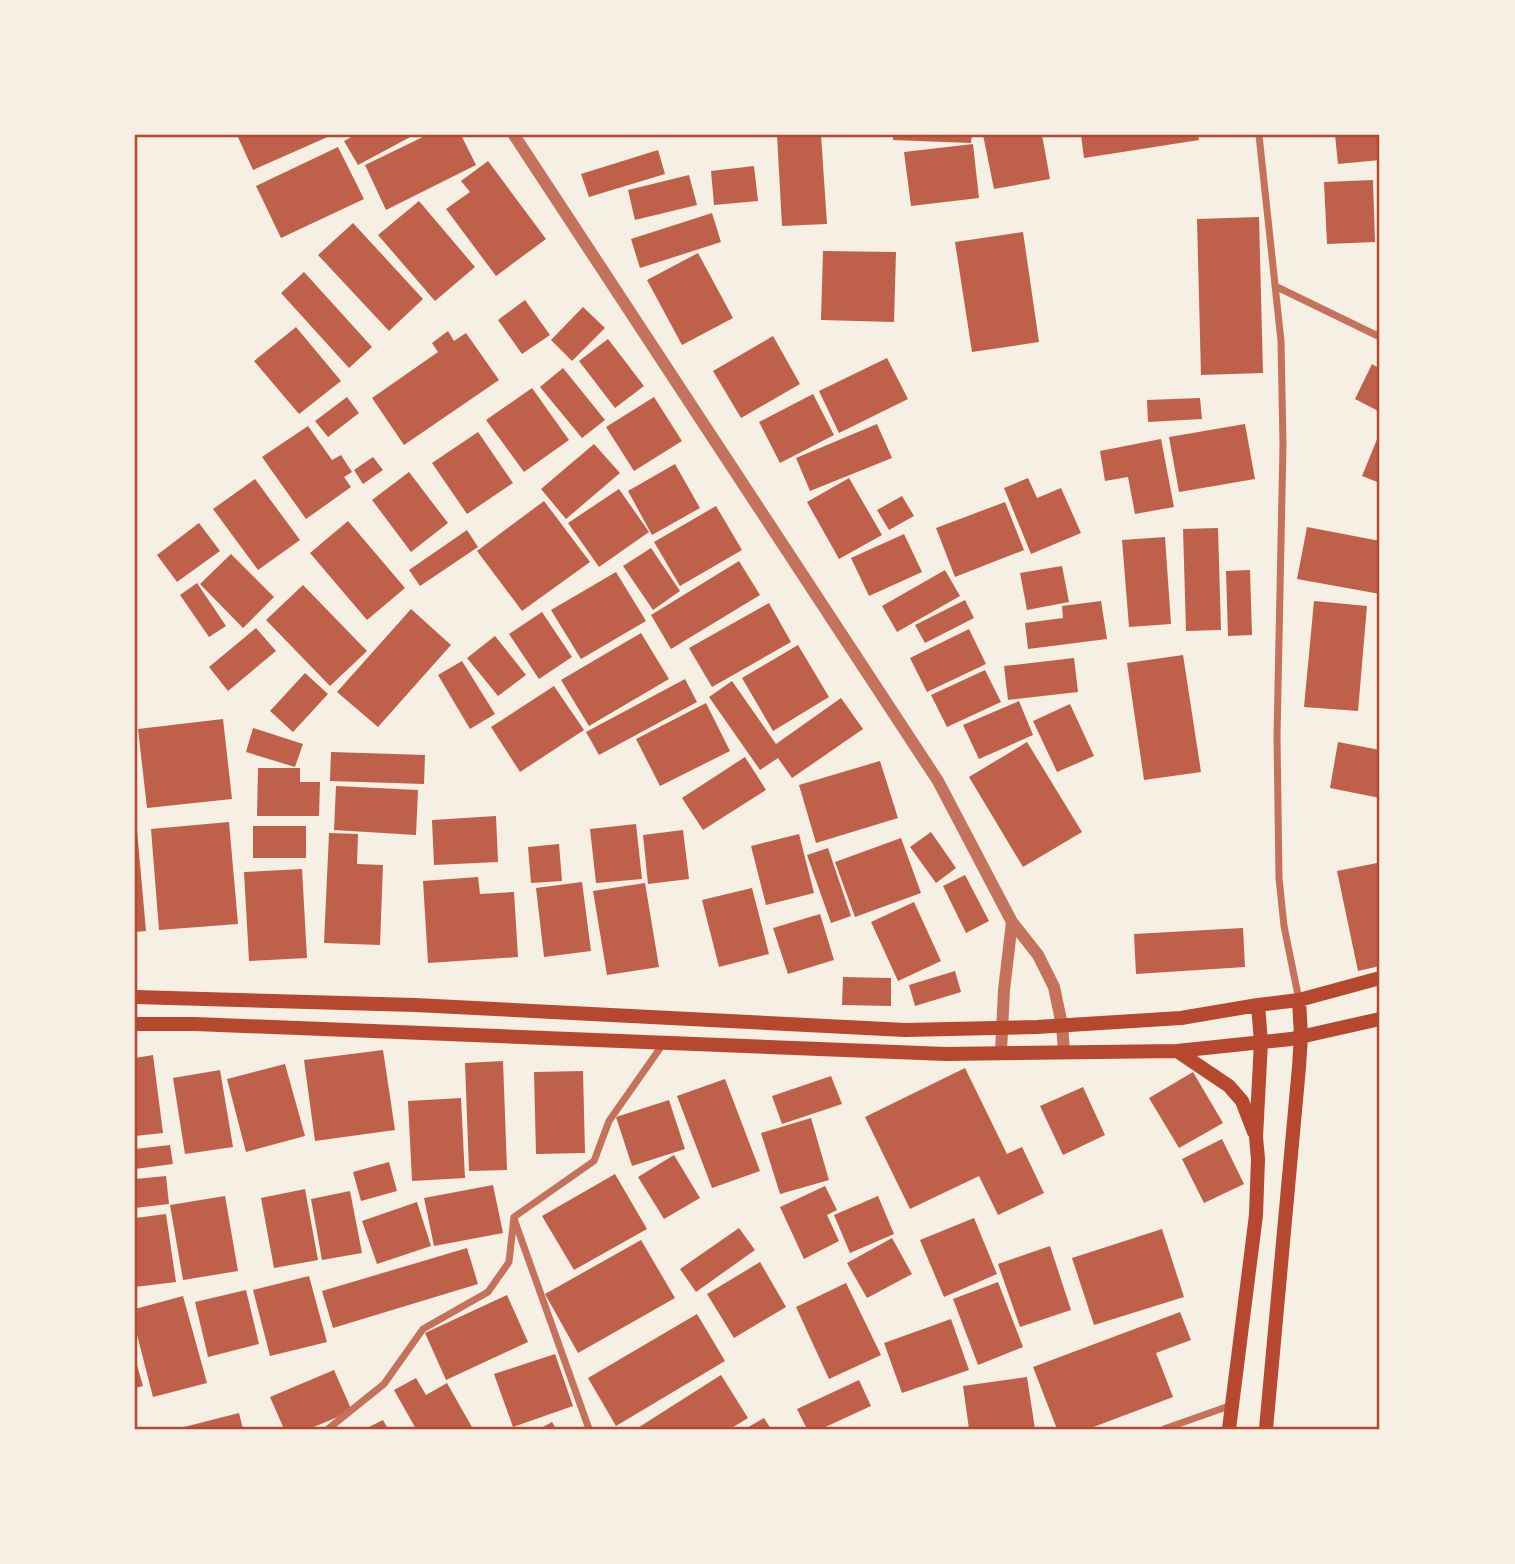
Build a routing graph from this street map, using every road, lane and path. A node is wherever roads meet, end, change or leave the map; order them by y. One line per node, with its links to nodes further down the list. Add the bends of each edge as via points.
1 (514, 135): 5 (street, via 938,781)
2 (1259, 135): 3 (street)
3 (1275, 286): 4 (street); 8 (street, via 1283,445 1279,878)
4 (1380, 337)
5 (1012, 922): 12 (street, via 1038,955 1054,987); 13 (street)
6 (1380, 978): 8 (main road)
7 (135, 997): 13 (main road, via 415,1005 905,1030)
8 (1299, 1000): 9 (main road); 14 (main road)
9 (1258, 1005): 12 (main road, via 1181,1018); 15 (main road)
10 (1380, 1019): 14 (main road)
11 (135, 1024): 16 (main road)
12 (1062, 1025): 13 (main road); 17 (street)
13 (1002, 1028): 19 (street)
14 (1301, 1036): 15 (main road); 27 (main road)
15 (1261, 1042): 18 (main road); 20 (main road)
16 (663, 1044): 19 (main road); 21 (street, via 609,1121 594,1161)
17 (1064, 1051): 18 (main road); 19 (main road)
18 (1177, 1051): 20 (main road, via 1229,1086 1242,1101)
19 (1001, 1052)
20 (1256, 1137): 22 (main road, via 1256,1215)
21 (514, 1217): 23 (street, via 509,1262 488,1292 423,1329 384,1384); 24 (street)
22 (1232, 1405): 25 (street); 26 (main road)
23 (328, 1429)
24 (589, 1429)
25 (1164, 1429)
26 (1230, 1429)
27 (1266, 1429)

